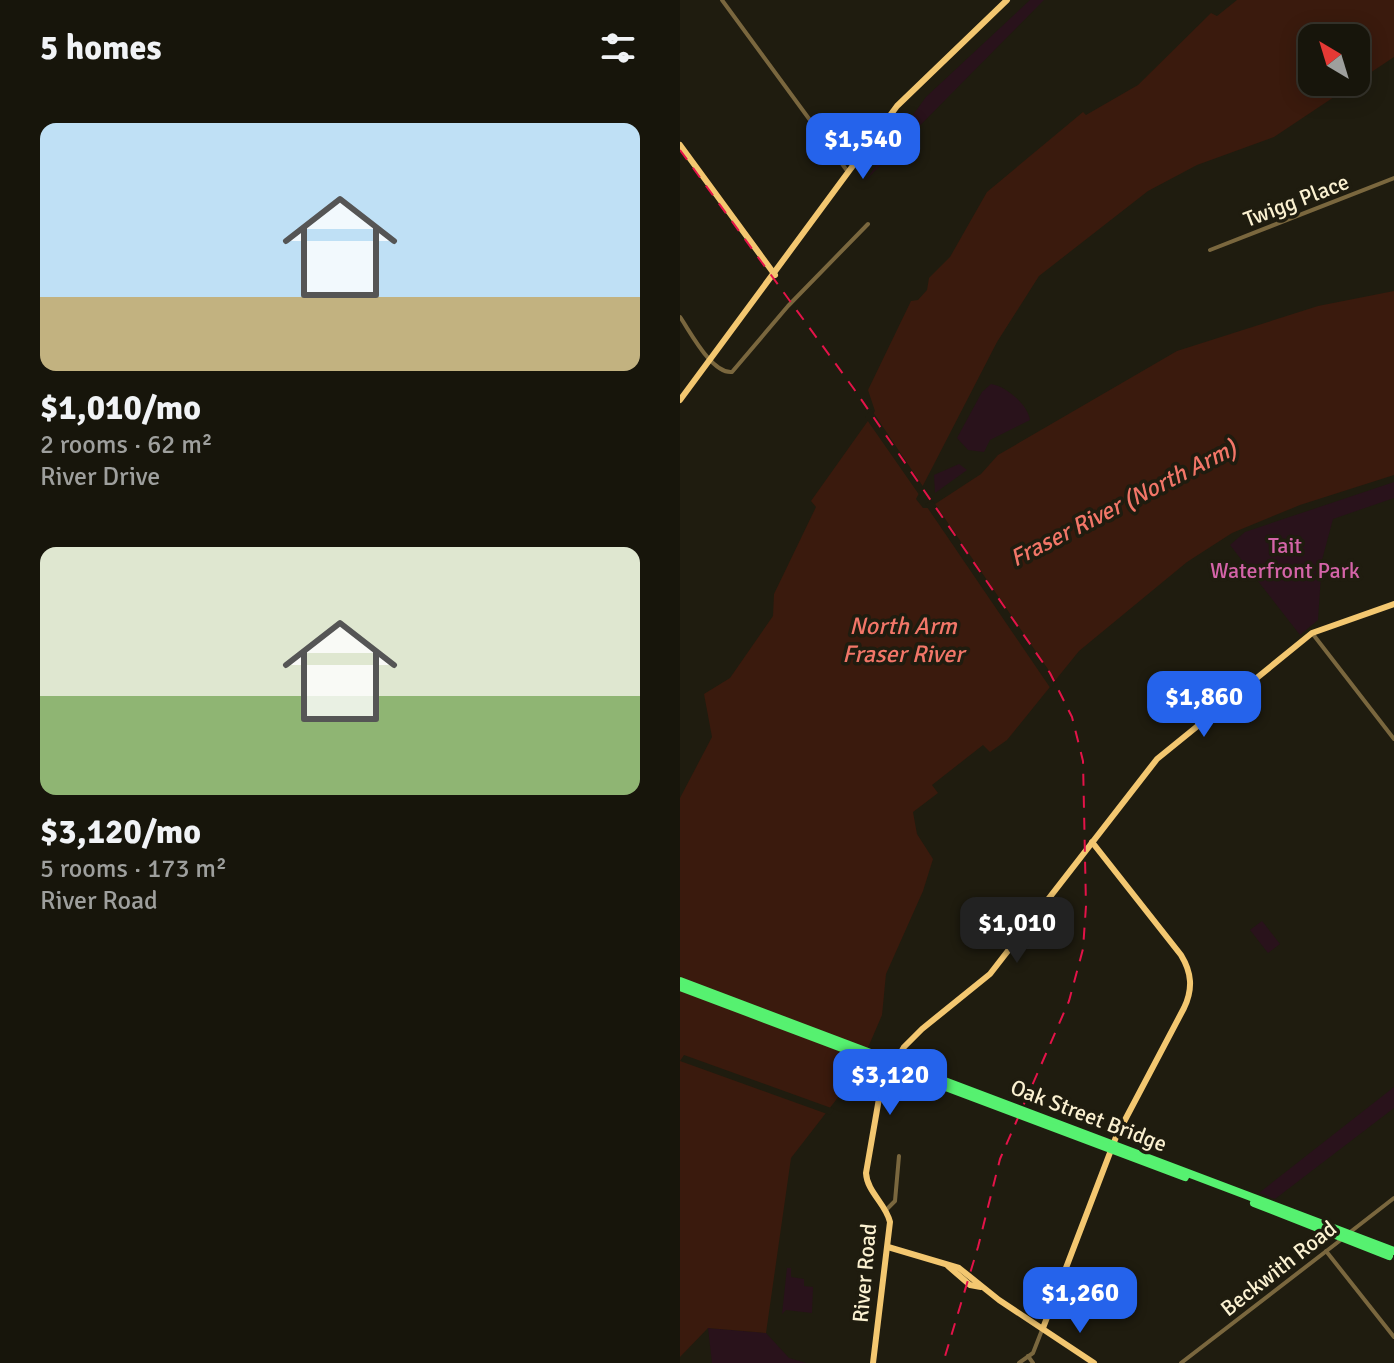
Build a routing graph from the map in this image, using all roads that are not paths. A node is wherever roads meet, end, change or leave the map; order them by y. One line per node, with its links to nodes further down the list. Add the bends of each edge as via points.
1 (722, 0): 4 (street)
2 (1007, 0): 4 (street, via 902,101)
3 (680, 145): 8 (street)
4 (849, 174): 8 (street)
5 (1394, 178): 7 (street, Twigg Place)
6 (868, 224): 10 (street, via 732,372)
7 (1210, 250)
8 (775, 275): 10 (street)
9 (680, 317): 10 (street)
10 (711, 360): 11 (street)
11 (680, 400)
12 (1394, 604): 13 (street, River Road)
13 (1312, 633): 14 (street); 15 (street, River Road, via 1166,750)
14 (1394, 739)
15 (1092, 842): 19 (street, River Road, via 990,974 899,1054 879,1094 866,1173 867,1184); 23 (street, via 1181,955 1190,972 1190,987 1116,1137)
16 (680, 984): 22 (highway, Oak Street Bridge, bridge)
17 (899, 1156): 19 (street, via 895,1201)
18 (1394, 1198): 21 (street, Beckwith Road)
19 (886, 1210): 20 (street, River Road)
20 (888, 1247): 23 (street, via 966,1272); 26 (street, River Road)
21 (1326, 1251): 24 (street); 30 (street, Beckwith Road)
22 (1391, 1253)
23 (1043, 1328): 25 (street); 29 (street)
24 (1394, 1337)
25 (1028, 1356): 27 (street); 28 (street)
26 (873, 1363)
27 (1019, 1363)
28 (1033, 1363)
29 (1094, 1363)
30 (1181, 1363)

